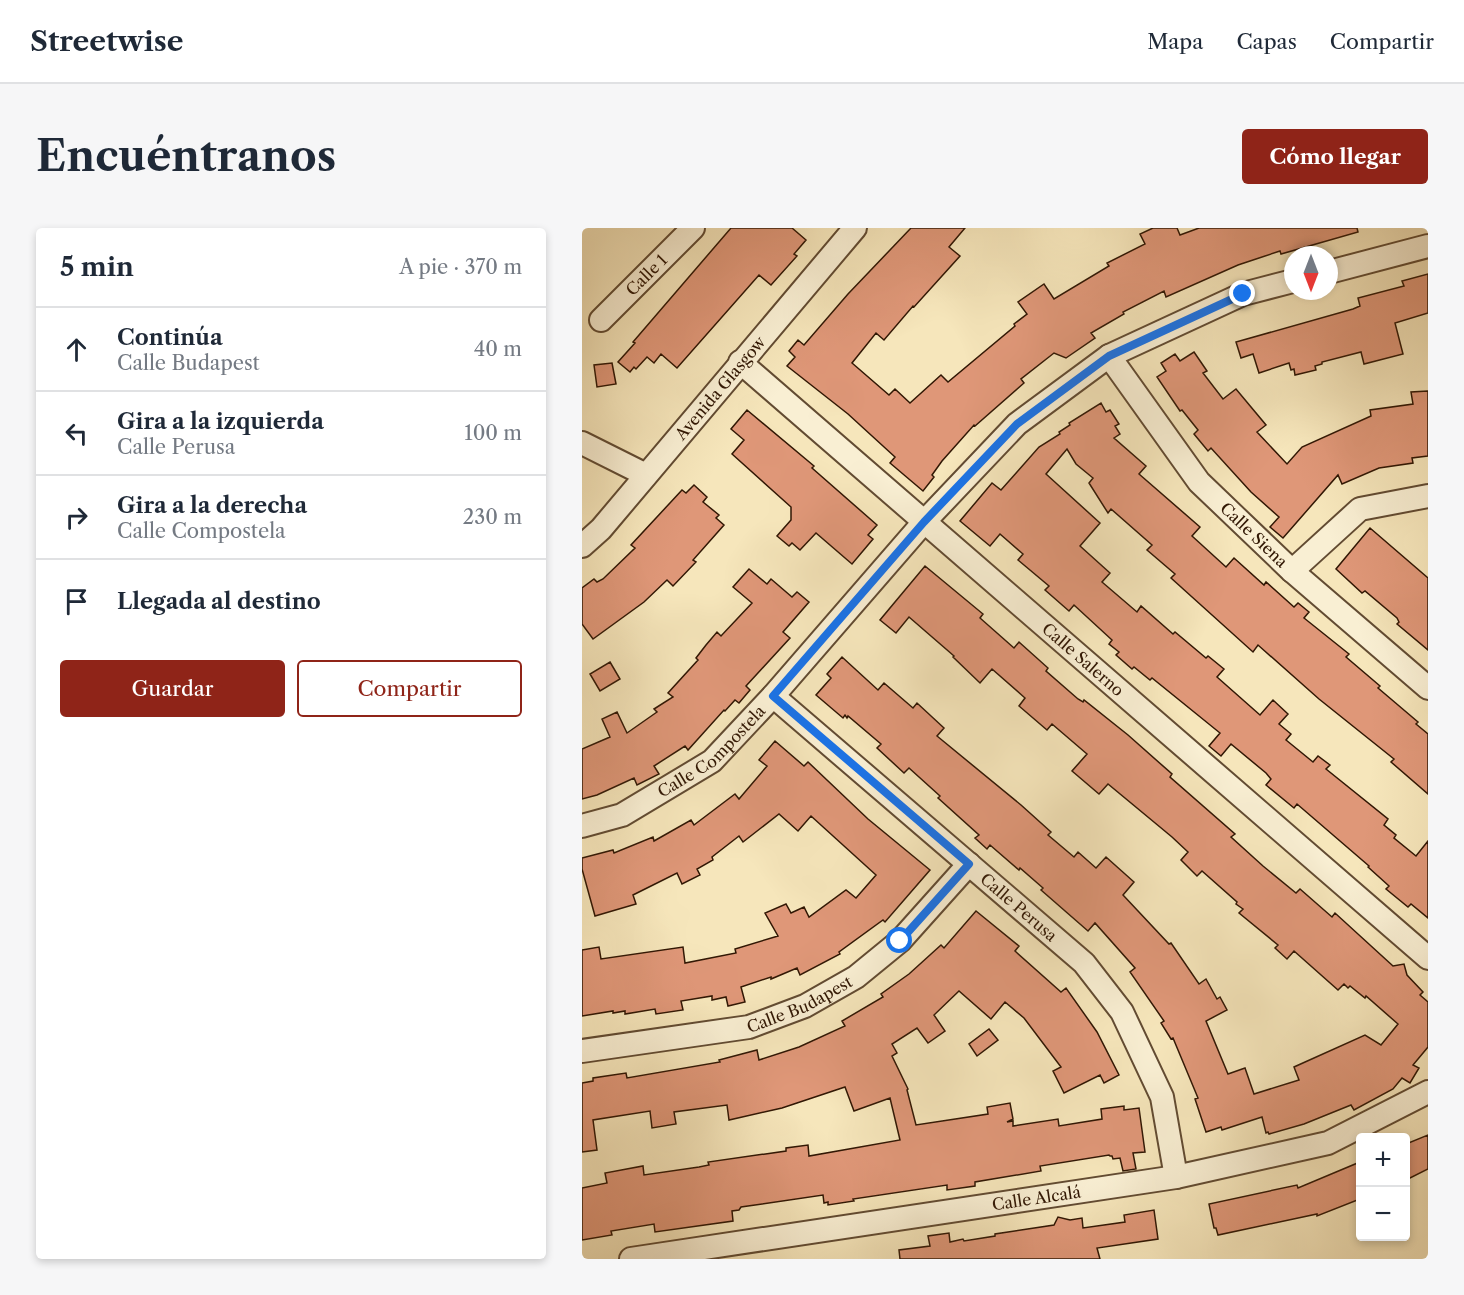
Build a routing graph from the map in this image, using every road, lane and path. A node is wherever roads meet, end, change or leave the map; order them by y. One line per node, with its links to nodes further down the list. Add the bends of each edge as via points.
1 (693, 228): 6 (street, Calle 1)
2 (855, 228): 8 (street, Avenida Glasgow)
3 (1428, 246): 4 (street)
4 (1338, 270)
5 (1284, 283): 7 (street, Calle Compostela, via 1243,294)
6 (601, 320)
7 (1109, 356): 12 (street, Calle Compostela, via 1017,424); 14 (street, Calle Siena, via 1198,482)
8 (740, 362): 10 (street, Avenida Glasgow); 12 (street, Calle Salerno)
9 (582, 443): 10 (street)
10 (646, 475): 13 (street, Avenida Glasgow)
11 (1428, 496): 14 (street, via 1360,509)
12 (924, 522): 16 (street, Calle Compostela); 19 (street, Calle Salerno)
13 (582, 546)
14 (1292, 571): 15 (street, Calle Siena)
15 (1428, 688)
16 (773, 696): 17 (street, Calle Compostela, via 712,761 622,815); 18 (street, Calle Perusa)
17 (582, 825)
18 (969, 864): 20 (street, Calle Budapest, via 900,941 856,977 806,1006 748,1027); 22 (street, Calle Perusa, via 1084,963 1122,1012 1162,1097)
19 (1428, 958)
20 (582, 1051)
21 (1428, 1092): 22 (street, Calle Alcalá, via 1328,1143)
22 (1176, 1178): 23 (street, Calle Alcalá)
23 (631, 1259)

